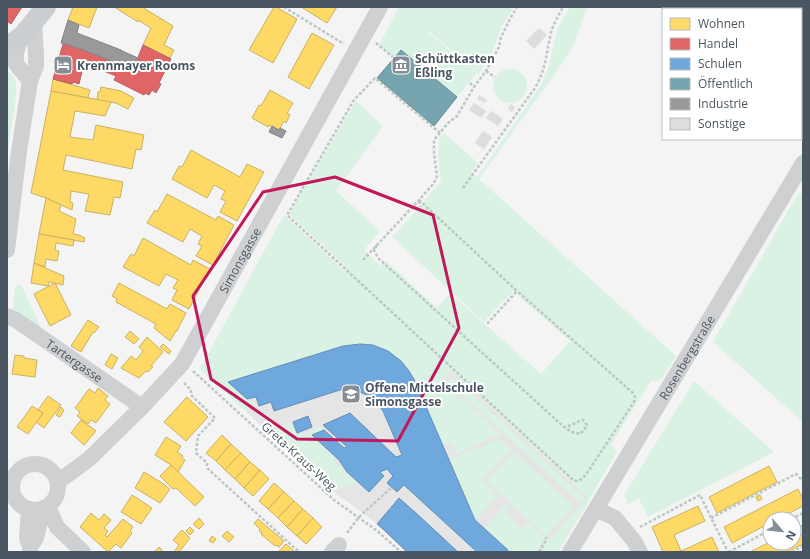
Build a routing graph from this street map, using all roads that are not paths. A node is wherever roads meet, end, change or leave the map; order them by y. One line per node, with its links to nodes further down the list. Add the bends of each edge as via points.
1 (380, 7): 8 (street, Simonsgasse, via 182,364)
2 (27, 28): 3 (street); 4 (street, via 36,55 36,66)
3 (12, 63): 4 (street)
4 (30, 81): 6 (street)
5 (803, 163): 12 (street, Rosenbergstraße)
6 (7, 250)
7 (7, 316): 8 (street, Tartergasse)
8 (142, 407): 10 (street, Simonsgasse, via 89,459)
9 (11, 469): 10 (street, via 32,463 45,465 55,474); 11 (street, via 11,487 15,500 22,507)
10 (58, 481): 11 (street, via 58,495)
11 (40, 509): 13 (street, via 26,538); 14 (street)
12 (596, 509): 15 (street, Rosenbergstraße); 16 (street, via 615,518)
13 (30, 550)
14 (84, 552)
15 (570, 552)
16 (640, 552)

